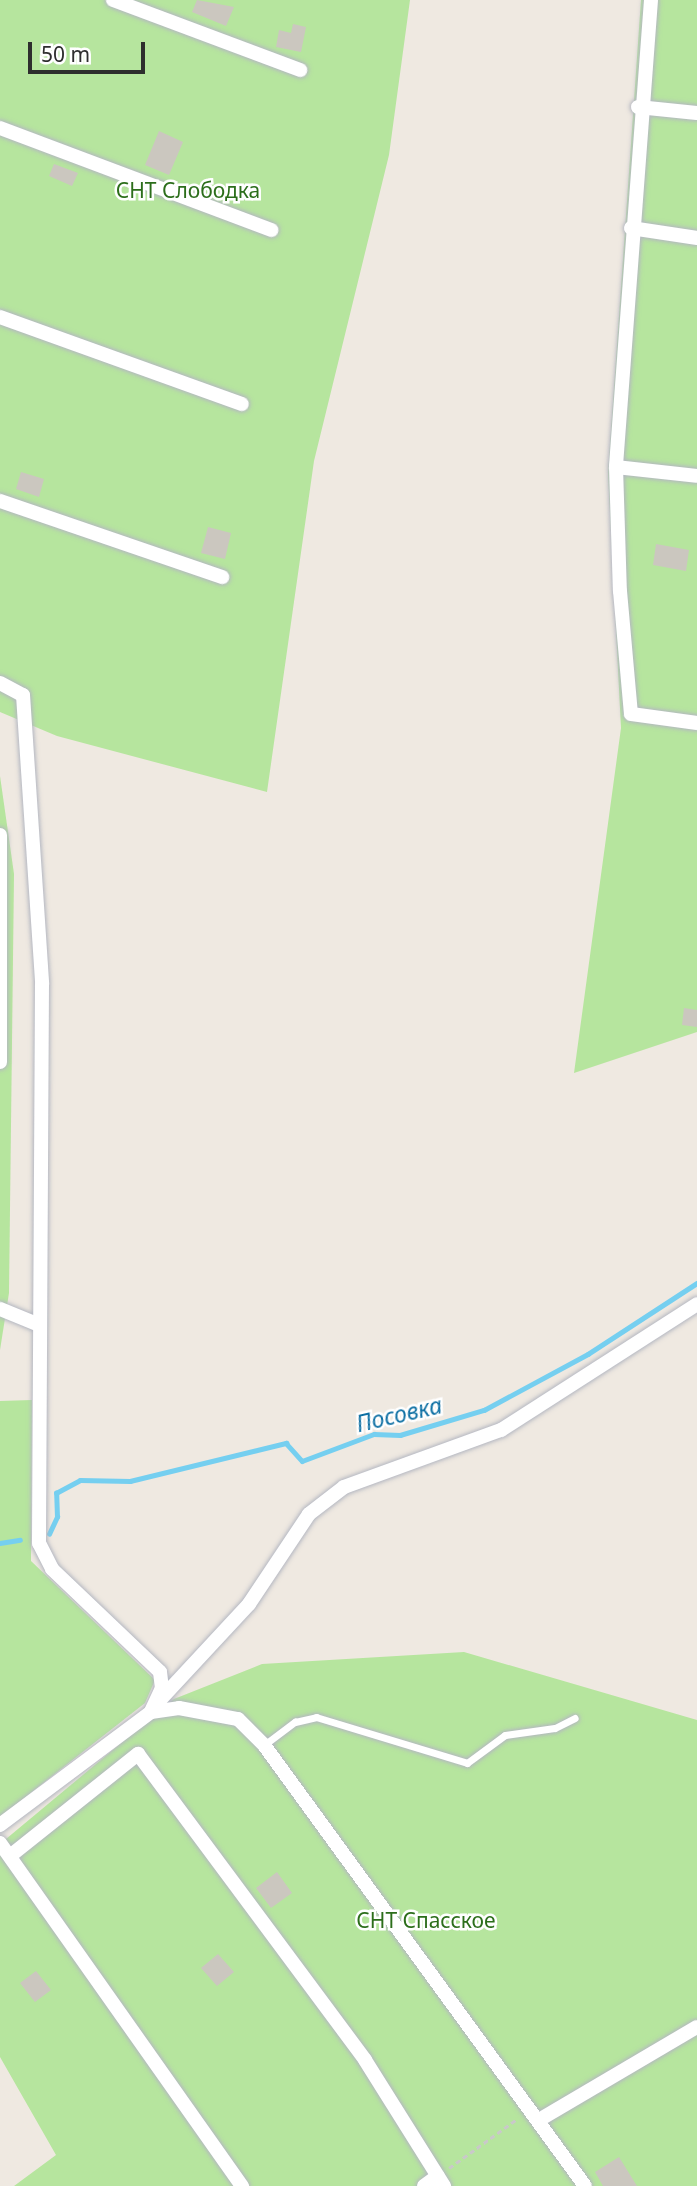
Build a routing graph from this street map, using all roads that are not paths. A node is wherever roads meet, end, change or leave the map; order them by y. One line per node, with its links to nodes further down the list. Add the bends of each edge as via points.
1 (113, 0): 3 (street)
2 (651, 0): 4 (street)
3 (300, 69)
4 (638, 107): 5 (street); 7 (street)
5 (697, 113)
6 (0, 128): 8 (street)
7 (631, 228): 9 (street); 12 (street)
8 (272, 230)
9 (697, 239)
10 (0, 317): 11 (street)
11 (242, 404)
12 (616, 467): 13 (street); 17 (street, via 631,714)
13 (697, 476)
14 (0, 500): 15 (street)
15 (222, 577)
16 (0, 683): 22 (street, via 23,695 34,845 42,984)
17 (697, 723)
18 (0, 835): 19 (street)
19 (0, 1062)
20 (697, 1304): 23 (street, via 501,1430 344,1487 309,1514 249,1604)
21 (0, 1309): 22 (street)
22 (39, 1325): 23 (street, via 38,1543 52,1569 160,1672)
23 (155, 1707): 25 (street, via 238,1719); 26 (street)
24 (575, 1718): 25 (lane, via 555,1728 505,1735 467,1763 316,1717 295,1722)
25 (264, 1745): 30 (street)
26 (0, 1825)
27 (0, 1843): 28 (street)
28 (10, 1856): 31 (street, via 138,1755 365,2060); 32 (street)
29 (697, 2027): 30 (street)
30 (535, 2114): 34 (street)
31 (441, 2181): 33 (street)
32 (242, 2186)
33 (424, 2186)
34 (585, 2186)

